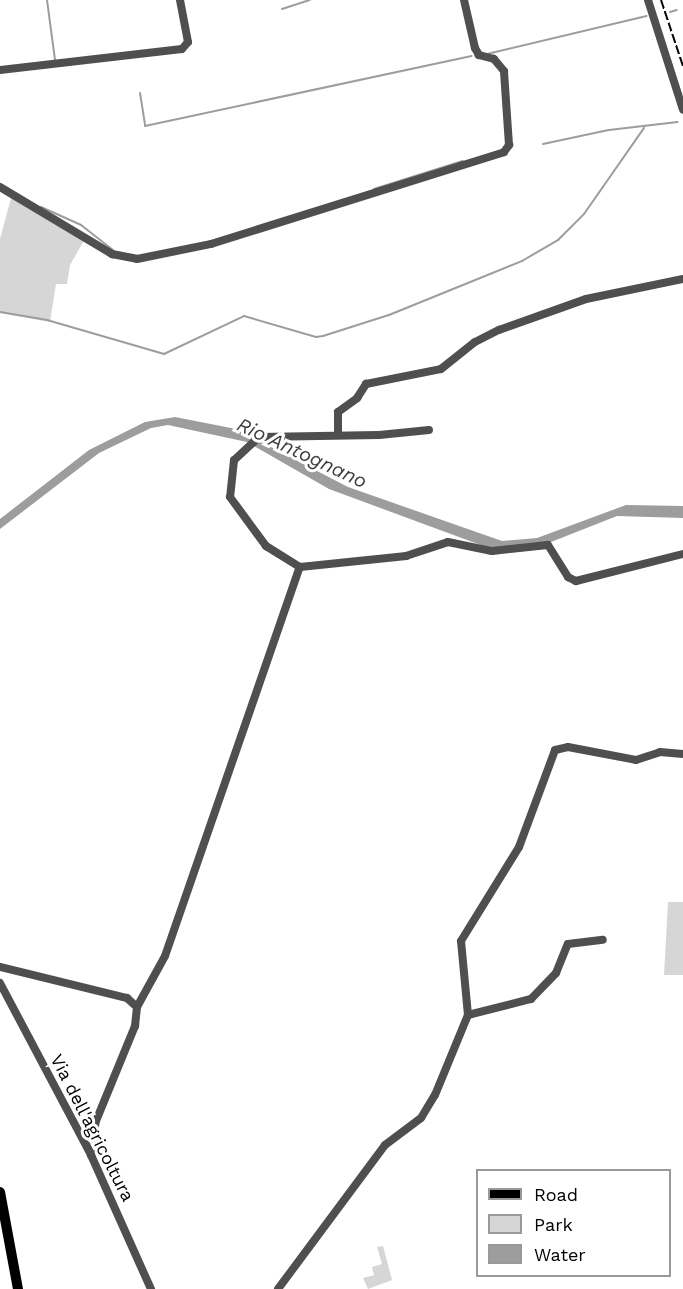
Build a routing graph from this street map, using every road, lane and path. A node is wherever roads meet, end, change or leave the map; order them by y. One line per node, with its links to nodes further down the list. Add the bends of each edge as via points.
1 (180, 0): 4 (street, via 188,42 184,48)
2 (464, 0): 6 (street, via 475,48 484,58 494,59 504,71 509,145 504,152 211,244 137,259 112,254)
3 (648, 0): 5 (street)
4 (0, 70)
5 (683, 110)
6 (0, 187)
7 (683, 279): 9 (street, via 586,299 499,330 475,342 441,369 366,384 357,398 338,412)
8 (429, 430): 9 (street)
9 (338, 434): 11 (street, via 259,437 234,460 230,497 266,546)
10 (683, 554): 11 (street, via 576,580 568,577 548,545 492,551 448,542 406,556)
11 (300, 567): 16 (street, via 165,956)
12 (683, 754): 17 (street, via 660,752 636,760 568,747 555,750 519,848 461,940)
13 (603, 940): 17 (street, via 568,944 556,973 531,999)
14 (0, 967): 16 (street, via 127,998)
15 (0, 983): 18 (street, Via dell'agricoltura)
16 (137, 1007): 18 (street, via 135,1026 96,1121)
17 (468, 1015): 22 (street, via 424,1114 385,1145)
18 (91, 1155): 21 (street, Via dell'agricoltura)
19 (0, 1192): 20 (main road)
20 (18, 1289)
21 (151, 1289)
22 (278, 1289)

